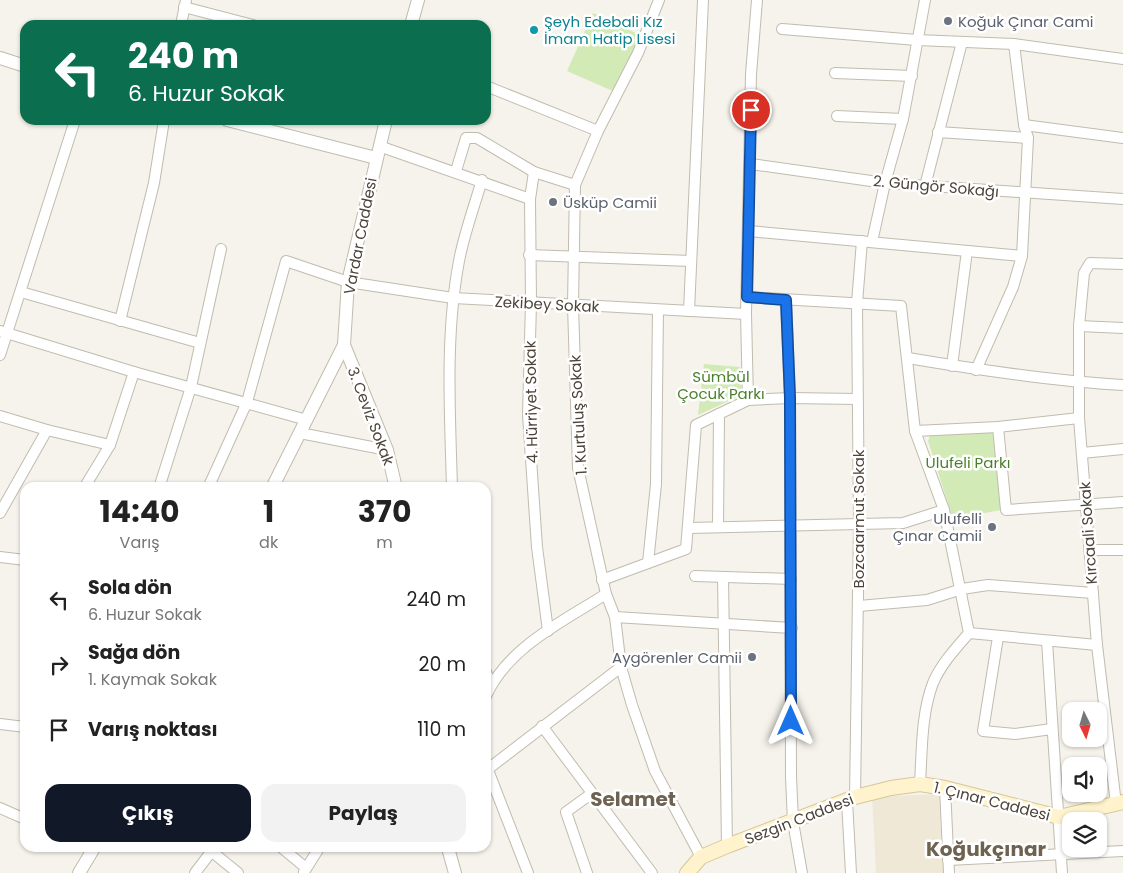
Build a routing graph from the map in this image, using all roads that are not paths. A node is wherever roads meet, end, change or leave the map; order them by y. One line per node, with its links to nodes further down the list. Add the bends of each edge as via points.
1 (418, 0): 9 (street)
2 (659, 0): 27 (street, 1. Kurtuluş Sokak, via 638,53)
3 (703, 0): 50 (street)
4 (758, 0): 32 (street, via 751,74)
5 (925, 0): 11 (street)
6 (185, 3): 7 (street); 8 (street)
7 (182, 20)
8 (238, 20)
9 (412, 20)
10 (782, 29): 11 (street)
11 (917, 40): 12 (street); 18 (street)
12 (962, 42): 13 (street); 28 (street)
13 (1014, 44): 15 (street); 26 (street)
14 (0, 58): 16 (street)
15 (1123, 59)
16 (20, 64)
17 (836, 73): 18 (street)
18 (912, 76): 21 (street)
19 (491, 88): 27 (street)
20 (837, 116): 21 (street)
21 (903, 119): 36 (street)
22 (73, 125): 53 (street)
23 (163, 125): 63 (street, via 154,183)
24 (251, 125): 31 (street)
25 (385, 125): 31 (street, Vardar Caddesi)
26 (1024, 125): 29 (street); 30 (street)
27 (598, 131): 37 (street, 1. Kurtuluş Sokak)
28 (938, 132): 29 (street); 38 (street)
29 (1028, 138): 39 (street)
30 (1123, 138)
31 (378, 152): 33 (street); 52 (street, Vardar Caddesi)
32 (751, 164): 36 (street, 2. Güngör Sokağı); 42 (street)
33 (456, 171): 34 (street, via 466,138 477,138); 35 (street)
34 (534, 172): 37 (street); 40 (street, 4. Hürriyet Sokak)
35 (482, 180): 40 (street); 55 (street, via 459,260)
36 (884, 183): 38 (street, 2. Güngör Sokağı); 44 (street)
37 (575, 185): 48 (street, 1. Kurtuluş Sokak)
38 (925, 186): 39 (street, 2. Güngör Sokağı)
39 (1026, 193): 41 (street, 2. Güngör Sokağı); 49 (street)
40 (530, 198): 47 (street, 4. Hürriyet Sokak)
41 (1123, 199)
42 (749, 231): 43 (street); 54 (street)
43 (862, 241): 44 (street); 58 (street, Bozcaarmut Sokak)
44 (872, 242): 46 (street)
45 (221, 249): 67 (street)
46 (967, 251): 49 (street); 71 (street)
47 (529, 255): 48 (street); 57 (street, 4. Hürriyet Sokak)
48 (573, 256): 50 (street); 59 (street, 1. Kurtuluş Sokak)
49 (1022, 256): 72 (street, via 1013,287)
50 (691, 261): 61 (street)
51 (1123, 264): 64 (street, Kırcaali Sokak, via 1090,263 1084,273)
52 (348, 282): 55 (street, Zekibey Sokak); 68 (street, Vardar Caddesi); 80 (street, Zekibey Sokak, via 286,261)
53 (21, 292): 63 (street); 66 (street)
54 (747, 297): 56 (street); 62 (street)
55 (453, 298): 57 (street, Zekibey Sokak); 98 (street)
56 (786, 300): 58 (street); 77 (street)
57 (531, 303): 59 (street, Zekibey Sokak); 123 (street, 4. Hürriyet Sokak, via 528,415 537,547)
58 (857, 303): 70 (street, via 901,306); 78 (street, Bozcaarmut Sokak)
59 (574, 305): 60 (street, Zekibey Sokak); 115 (street, 1. Kurtuluş Sokak, via 578,468)
60 (658, 310): 61 (street, Zekibey Sokak); 111 (street, via 656,484)
61 (689, 311): 62 (street, Zekibey Sokak)
62 (746, 314): 79 (street)
63 (120, 320): 67 (street)
64 (1079, 326): 65 (street); 74 (street, Kırcaali Sokak)
65 (1123, 328)
66 (3, 332): 69 (street); 73 (street)
67 (200, 343): 76 (street)
68 (344, 345): 84 (street, Vardar Caddesi); 91 (street, 3. Ceviz Sokak)
69 (0, 355)
70 (908, 358): 71 (street); 87 (street)
71 (952, 366): 72 (street)
72 (976, 370): 74 (street)
73 (134, 372): 76 (street); 89 (street)
74 (1078, 383): 75 (street); 83 (street, Kırcaali Sokak)
75 (1123, 385)
76 (191, 387): 80 (street); 94 (street)
77 (790, 398): 78 (street); 79 (street); 104 (street)
78 (857, 399): 103 (street, Bozcaarmut Sokak)
79 (748, 400): 81 (street)
80 (247, 402): 84 (street); 95 (street)
81 (719, 414): 105 (street, via 696,425); 106 (street)
82 (0, 416): 86 (street)
83 (1079, 418): 85 (street); 92 (street, Kırcaali Sokak)
84 (308, 420): 88 (street, Vardar Caddesi)
85 (998, 427): 87 (street); 100 (street, via 1006,510)
86 (46, 430): 89 (street); 102 (street)
87 (915, 431): 101 (street)
88 (300, 433): 91 (street); 96 (street, Vardar Caddesi)
89 (110, 445): 93 (street)
90 (1123, 449): 92 (street)
91 (387, 450): 97 (street, 3. Ceviz Sokak)
92 (1082, 453): 100 (street, Kırcaali Sokak)
93 (88, 482)
94 (161, 482)
95 (211, 482)
96 (275, 482)
97 (395, 482)
98 (452, 482)
99 (1123, 502): 100 (street)
100 (1086, 505): 107 (street, Kırcaali Sokak)
101 (944, 510): 103 (street, via 903,523); 116 (street)
102 (0, 513)
103 (860, 525): 104 (street); 119 (street, Bozcaarmut Sokak)
104 (790, 526): 106 (street); 114 (street)
105 (689, 528): 106 (street); 111 (street, via 686,549)
106 (718, 528)
107 (1091, 550): 108 (street); 118 (street, Kırcaali Sokak)
108 (1123, 550)
109 (0, 557): 110 (street)
110 (20, 559)
111 (648, 563): 115 (street)
112 (696, 576): 113 (street)
113 (722, 577): 114 (street); 121 (street)
114 (791, 579): 122 (street)
115 (602, 580): 117 (street, 1. Kurtuluş Sokak)
116 (962, 589): 118 (street, via 988,586); 119 (street, via 927,600); 124 (street)
117 (606, 594): 120 (street, 1. Kurtuluş Sokak); 123 (street)
118 (1092, 594): 127 (street, Kırcaali Sokak)
119 (859, 606): 139 (street, Bozcaarmut Sokak)
120 (615, 617): 121 (street); 128 (street, 1. Kurtuluş Sokak)
121 (722, 624): 122 (street); 145 (street)
122 (792, 628): 144 (street)
123 (548, 631): 129 (street, via 515,654)
124 (969, 632): 125 (street); 136 (street, via 933,684 924,721)
125 (998, 637): 126 (street); 133 (street, via 983,731 1015,734)
126 (1047, 641): 127 (street); 133 (street)
127 (1097, 645): 140 (street, Kırcaali Sokak)
128 (621, 668): 132 (street); 154 (street, 1. Kurtuluş Sokak, via 655,771)
129 (491, 685)
130 (0, 724): 131 (street)
131 (20, 726)
132 (542, 726): 134 (street); 138 (street)
133 (1052, 729): 143 (street)
134 (491, 764)
135 (491, 777): 161 (street)
136 (920, 784): 137 (main road, 1. Çınar Caddesi); 139 (main road, Sezgin Caddesi)
137 (945, 788): 143 (main road, 1. Çınar Caddesi); 155 (street)
138 (591, 794): 162 (street, via 566,812); 163 (street)
139 (851, 799): 144 (main road, Sezgin Caddesi); 166 (street, Bozcaarmut Sokak)
140 (1119, 803): 143 (main road, 1. Çınar Caddesi)
141 (0, 808): 142 (street)
142 (20, 817)
143 (1059, 817): 153 (street)
144 (793, 822): 145 (main road, Sezgin Caddesi); 165 (street)
145 (726, 846): 154 (main road, Sezgin Caddesi)
146 (1123, 851): 153 (street)
147 (90, 852): 157 (street)
148 (210, 852): 158 (street)
149 (215, 852): 159 (street)
150 (286, 852): 156 (street)
151 (316, 852): 156 (street)
152 (449, 852): 160 (street)
153 (1061, 854): 155 (street); 168 (street)
154 (701, 857): 164 (main road, Sezgin Caddesi)
155 (948, 860): 167 (street)
156 (305, 870)
157 (79, 873)
158 (195, 873)
159 (238, 873)
160 (455, 873)
161 (528, 873)
162 (587, 873)
163 (652, 873)
164 (687, 873)
165 (802, 873)
166 (851, 873)
167 (949, 873)
168 (1062, 873)

